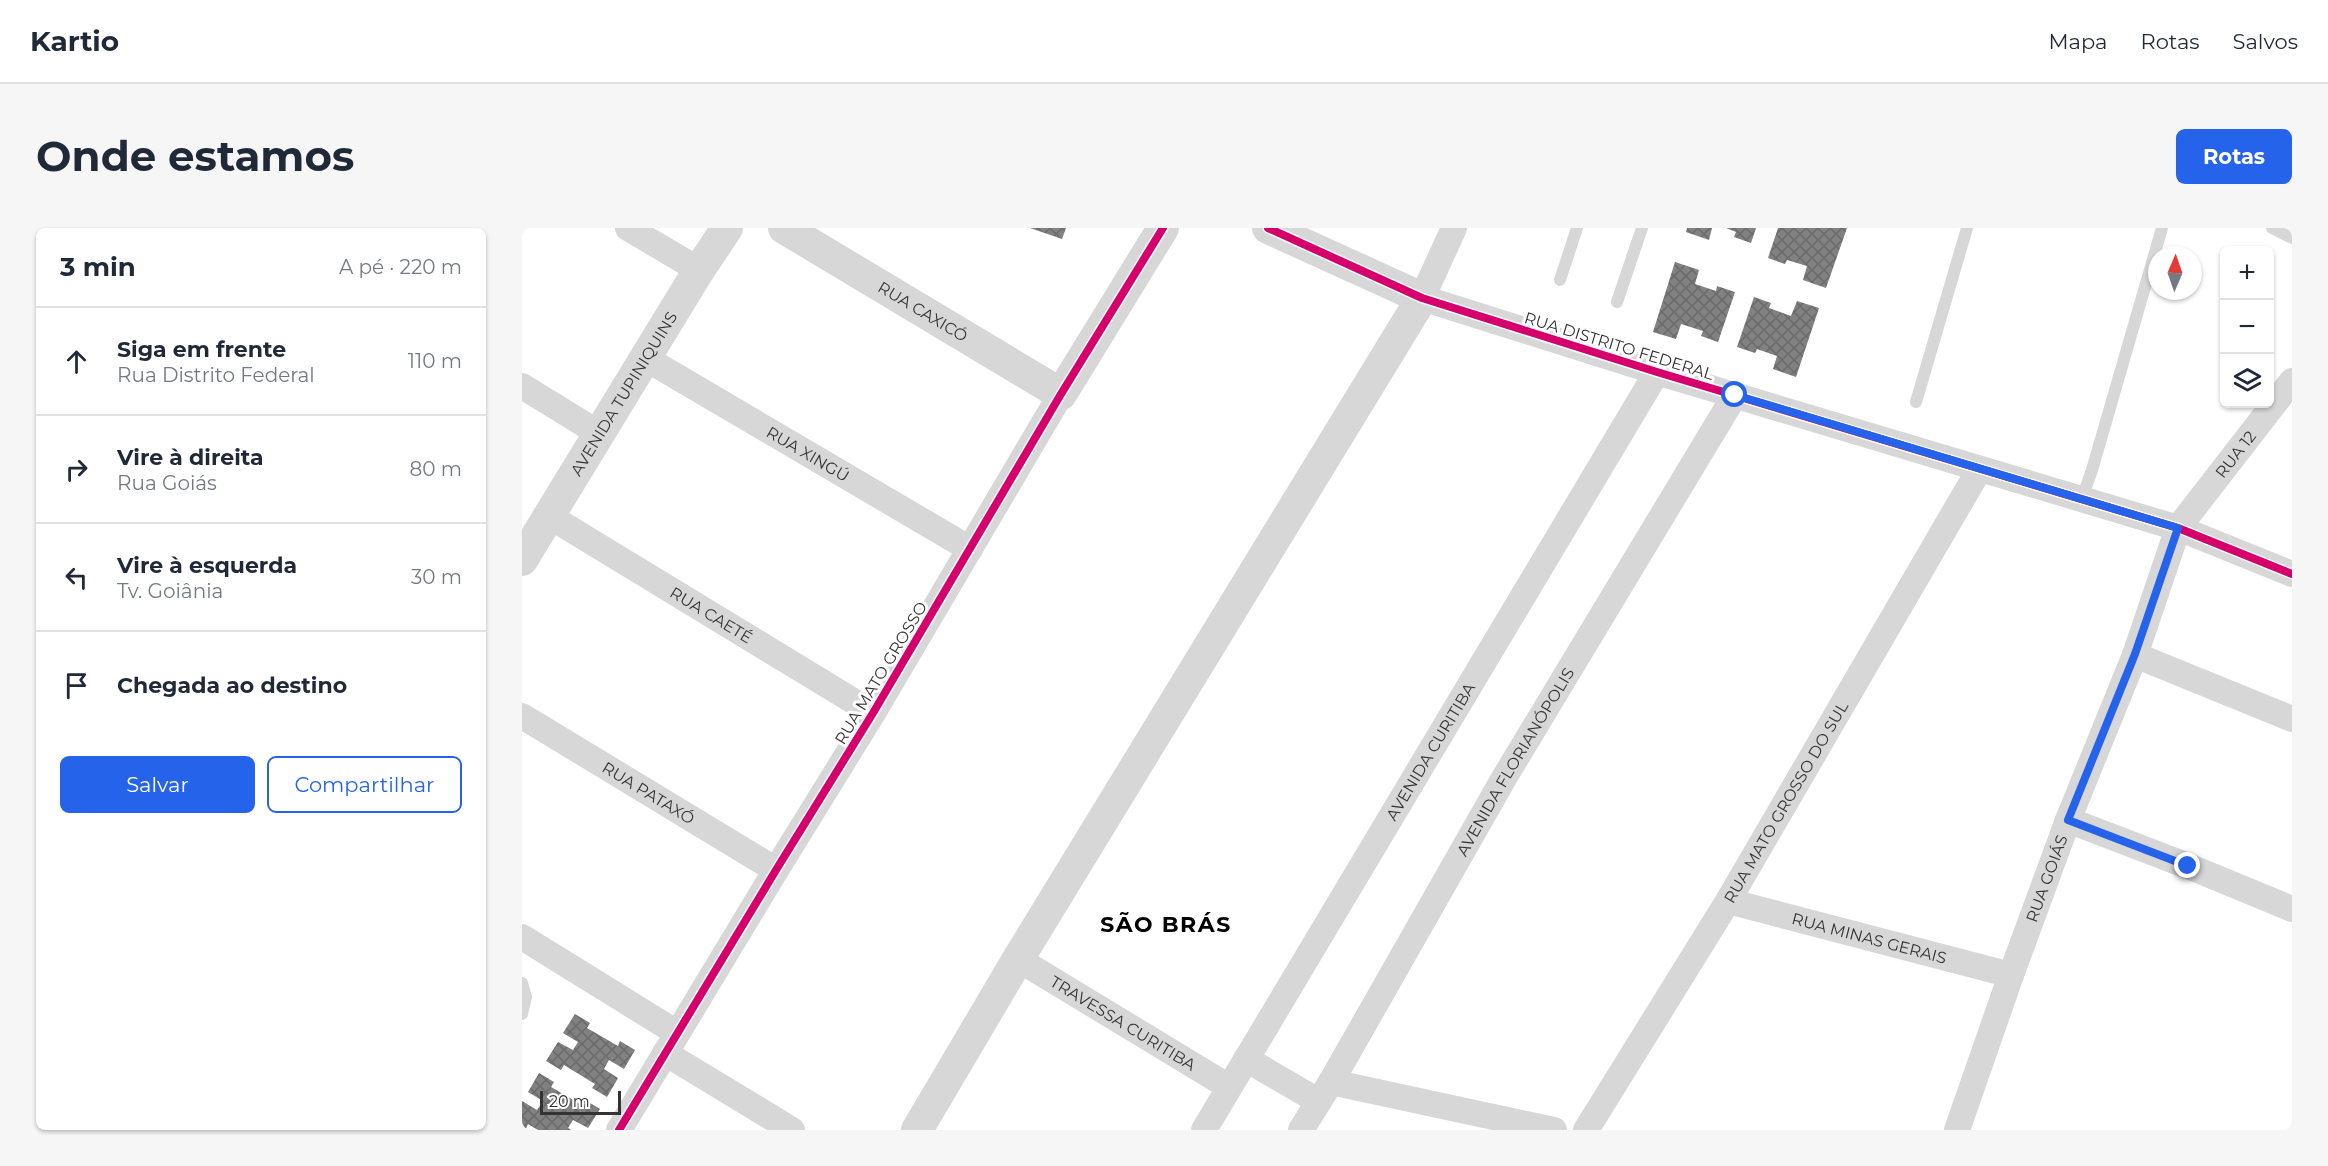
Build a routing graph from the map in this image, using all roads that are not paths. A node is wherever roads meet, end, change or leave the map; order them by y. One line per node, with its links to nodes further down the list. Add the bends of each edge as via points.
1 (628, 228): 13 (street)
2 (728, 228): 13 (street, AVENIDA TUPINIQUINS)
3 (784, 228): 21 (street, RUA CAXICÓ)
4 (1163, 228): 21 (street, RUA MATO GROSSO)
5 (1268, 228): 15 (street, RUA DISTRITO FEDERAL)
6 (1454, 228): 15 (street)
7 (1577, 228): 14 (lane)
8 (1642, 228): 16 (lane)
9 (1967, 228): 23 (lane)
10 (2162, 228): 26 (lane)
11 (2272, 228): 12 (lane)
12 (2292, 238)
13 (699, 270): 17 (street, AVENIDA TUPINIQUINS)
14 (1560, 280)
15 (1422, 298): 18 (street, RUA DISTRITO FEDERAL); 41 (street)
16 (1617, 302)
17 (645, 358): 24 (street, AVENIDA TUPINIQUINS); 29 (street, RUA XINGÚ)
18 (1657, 372): 22 (street, RUA DISTRITO FEDERAL); 46 (street, AVENIDA CURITIBA)
19 (2292, 381): 28 (street, RUA 12)
20 (522, 386): 24 (street)
21 (1061, 394): 29 (street, RUA MATO GROSSO)
22 (1735, 395): 25 (street, RUA DISTRITO FEDERAL); 48 (street, AVENIDA FLORIANÓPOLIS, via 1504,778)
23 (1916, 402)
24 (600, 434): 27 (street, AVENIDA TUPINIQUINS)
25 (1979, 470): 26 (street, RUA DISTRITO FEDERAL); 38 (street, RUA MATO GROSSO DO SUL)
26 (2081, 501): 28 (street, RUA DISTRITO FEDERAL)
27 (549, 516): 30 (street, AVENIDA TUPINIQUINS); 33 (street, RUA CAETÉ)
28 (2178, 528): 31 (street, RUA DISTRITO FEDERAL); 32 (street, RUA GOIÁS)
29 (970, 549): 33 (street, RUA MATO GROSSO)
30 (522, 560)
31 (2292, 574)
32 (2135, 654): 35 (street); 36 (street, RUA GOIÁS)
33 (873, 713): 37 (street, RUA MATO GROSSO)
34 (522, 716): 37 (street, RUA PATAXÓ)
35 (2292, 719)
36 (2068, 820): 39 (street); 42 (street, RUA GOIÁS)
37 (776, 870): 45 (street, RUA MATO GROSSO)
38 (1728, 901): 42 (street, RUA MINAS GERAIS); 55 (street, RUA MATO GROSSO DO SUL)
39 (2292, 909)
40 (522, 937): 45 (street)
41 (1018, 959): 47 (street, TRAVESSA CURITIBA); 51 (street)
42 (2011, 975): 56 (street, RUA GOIÁS)
43 (522, 983): 44 (lane, via 526,997)
44 (522, 1014)
45 (671, 1043): 49 (street, RUA MATO GROSSO); 50 (street)
46 (1246, 1059): 47 (street, AVENIDA CURITIBA); 48 (street)
47 (1229, 1087): 52 (street, AVENIDA CURITIBA)
48 (1325, 1091): 53 (street, AVENIDA FLORIANÓPOLIS); 54 (street)
49 (619, 1130)
50 (792, 1130)
51 (917, 1130)
52 (1204, 1130)
53 (1301, 1130)
54 (1554, 1130)
55 (1586, 1130)
56 (1958, 1130)

